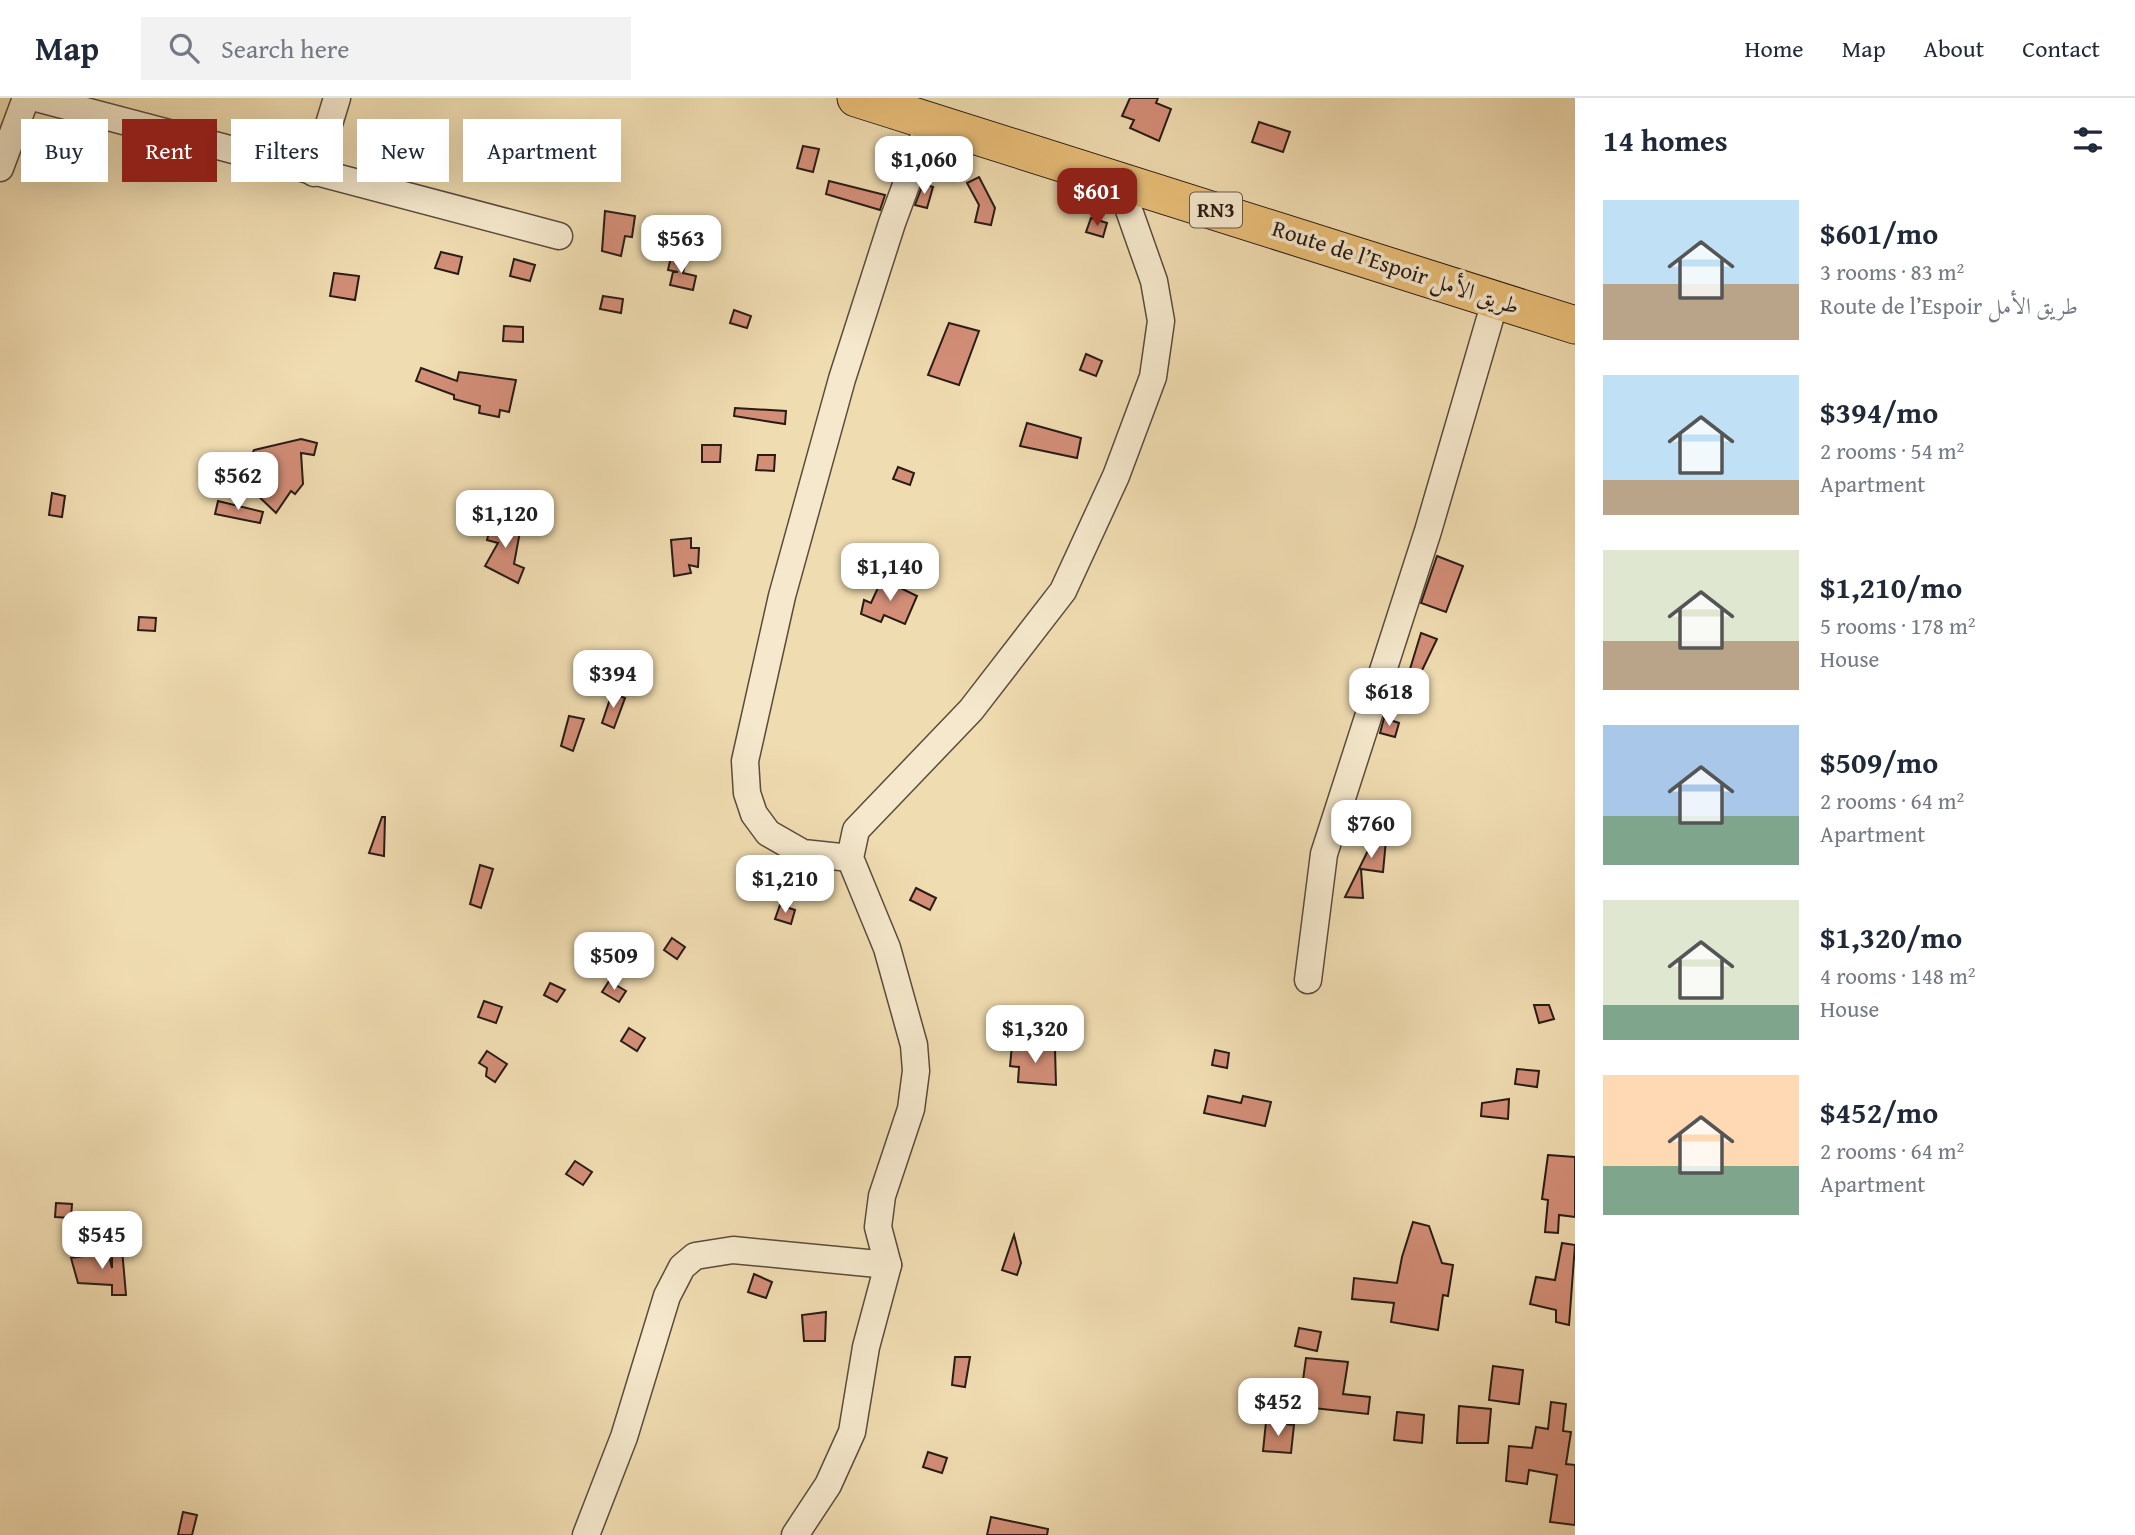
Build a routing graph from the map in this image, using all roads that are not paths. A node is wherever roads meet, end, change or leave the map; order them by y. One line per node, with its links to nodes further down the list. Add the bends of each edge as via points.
1 (26, 98): 8 (street)
2 (36, 98): 7 (street)
3 (337, 98): 5 (street)
4 (856, 98): 6 (highway, Route de l’Espoir طريق الأمل / RN3)
5 (331, 119)
6 (930, 120): 9 (highway, Route de l’Espoir طريق الأمل / RN3); 14 (street, via 842,379 782,596 746,761 747,793 754,814 768,833 803,853)
7 (231, 151)
8 (0, 168)
9 (1118, 179): 12 (highway, Route de l’Espoir طريق الأمل / RN3); 14 (street, via 1154,281 1161,321 1153,377 1116,476 1063,591 971,709 856,830)
10 (343, 180): 11 (street)
11 (559, 236)
12 (1496, 298): 13 (highway, Route de l’Espoir طريق الأمل / RN3); 15 (street, via 1325,855)
13 (1575, 325)
14 (850, 858): 16 (street, via 887,948 914,1045 911,1109 891,1164 878,1227)
15 (1308, 980)
16 (888, 1265): 17 (street, via 733,1250 695,1255 682,1267 667,1296 624,1437); 18 (street, via 866,1347 852,1432 828,1485)
17 (586, 1535)
18 (795, 1535)

